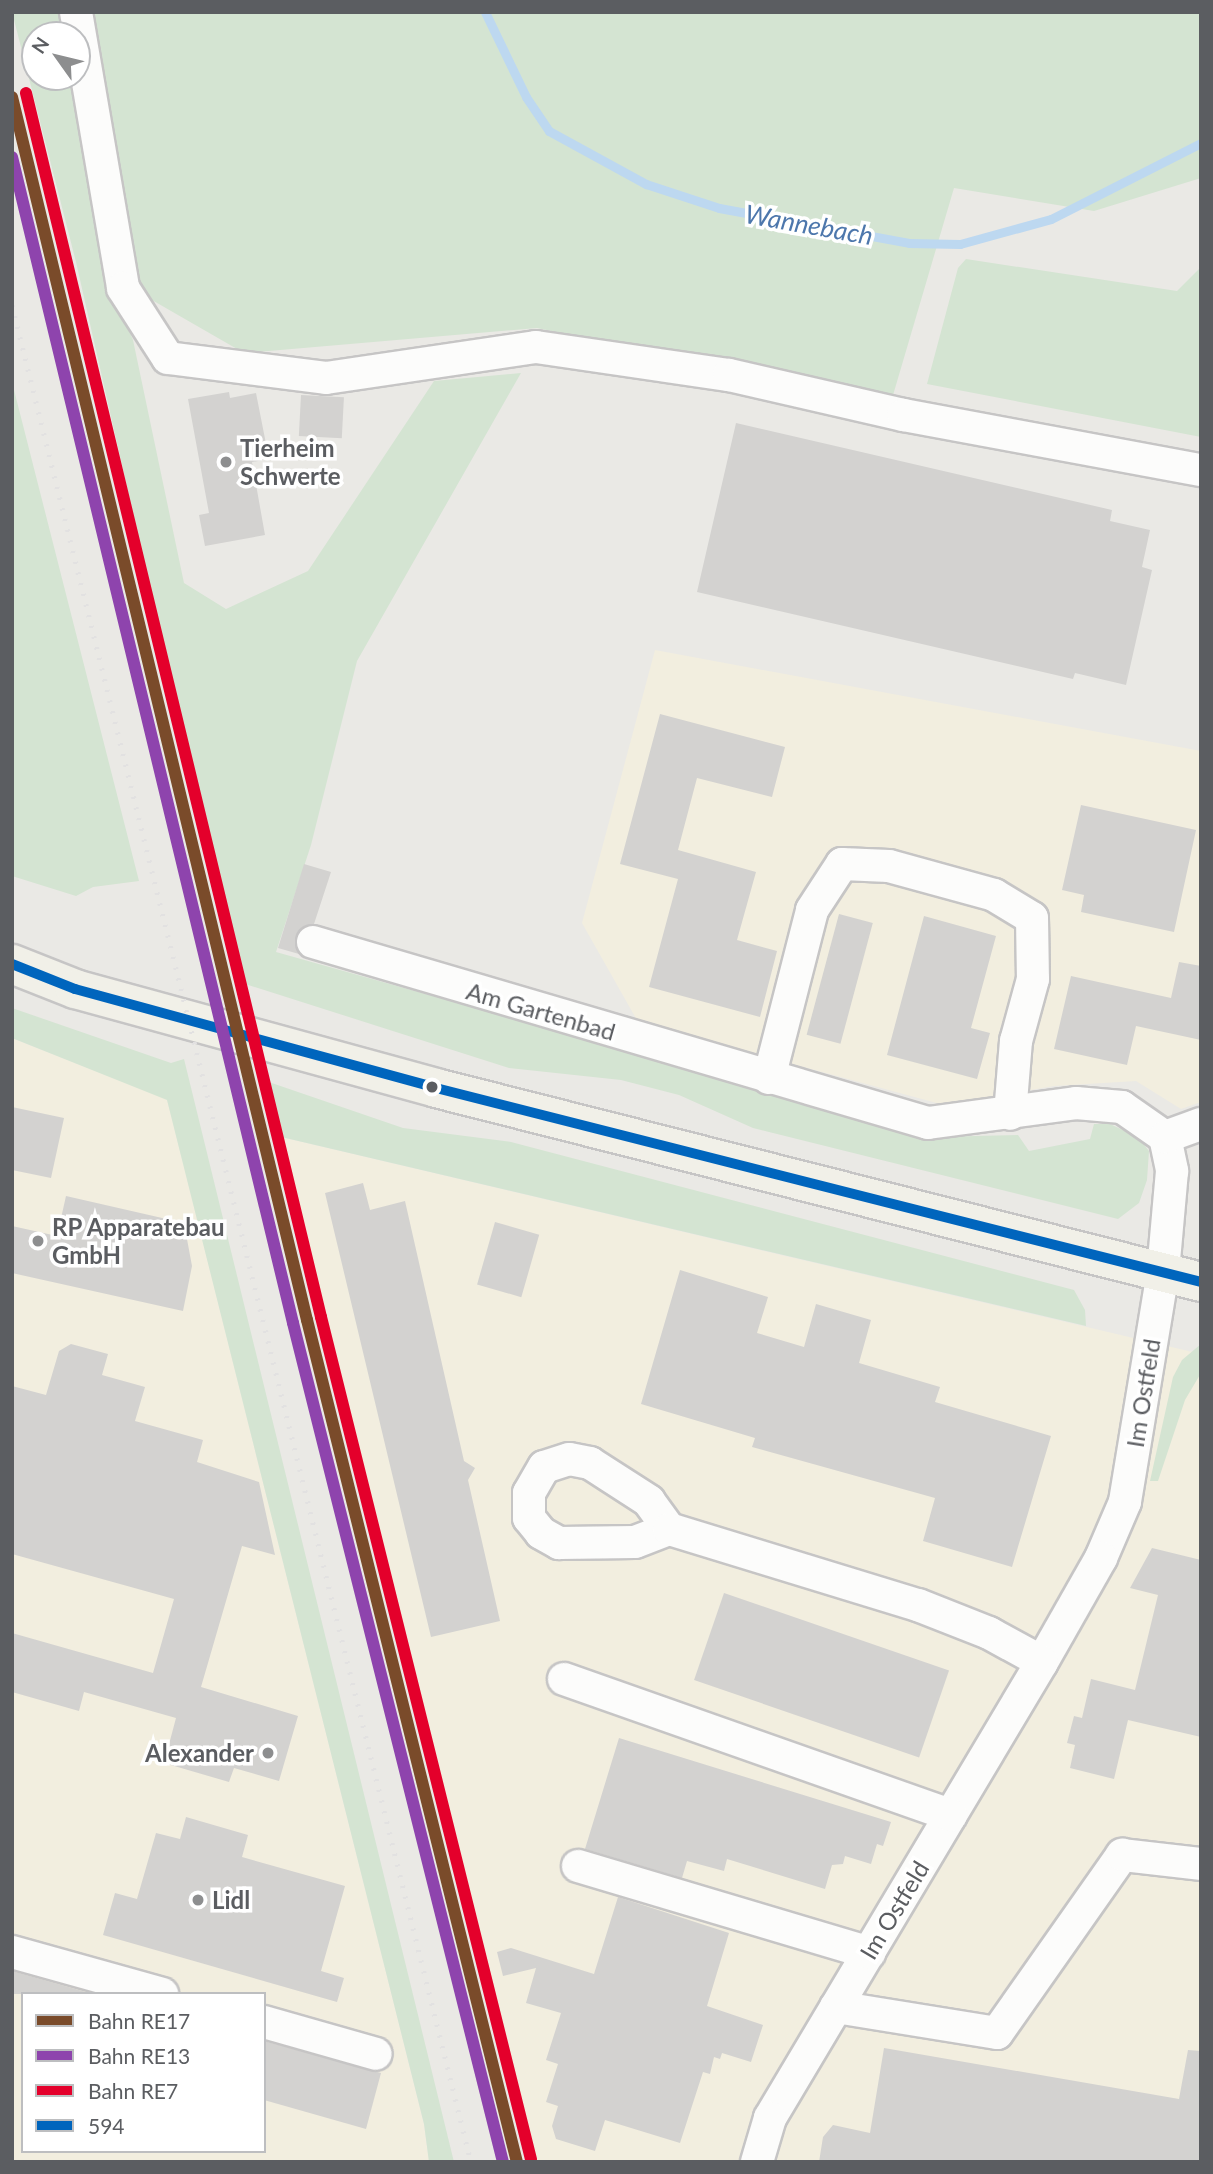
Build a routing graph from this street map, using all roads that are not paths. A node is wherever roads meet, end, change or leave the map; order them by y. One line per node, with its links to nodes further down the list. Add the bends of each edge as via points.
1 (76, 12): 2 (street, via 123,288 167,358 326,378 536,347 729,375 903,415)
2 (1201, 470)
3 (313, 942): 5 (street, Am Gartenbad)
4 (12, 964): 9 (main road, via 75,989 423,1084)
5 (769, 1078): 6 (street, Am Gartenbad, via 928,1123); 6 (street, via 812,911 842,864 889,866 994,895 1032,918 1033,979 1016,1041)
6 (1010, 1114): 8 (street, Am Gartenbad, via 1076,1103 1122,1107)
7 (1201, 1124): 8 (street)
8 (1165, 1137): 9 (street, via 1172,1171)
9 (1163, 1272): 10 (main road); 12 (street, Im Ostfeld, via 1123,1511)
10 (1201, 1282)
11 (669, 1529): 12 (street, via 918,1605 989,1633)
12 (1042, 1662): 14 (street, Im Ostfeld)
13 (564, 1679): 14 (street)
14 (951, 1815): 18 (street, Im Ostfeld)
15 (1201, 1864): 20 (street, via 1122,1855 997,2033)
16 (578, 1866): 18 (street)
17 (12, 1952): 19 (street)
18 (869, 1952): 20 (street, Im Ostfeld)
19 (155, 1992)
20 (836, 2007): 23 (street, Im Ostfeld, via 770,2118)
21 (266, 2023): 22 (street)
22 (376, 2054)
23 (757, 2162)

